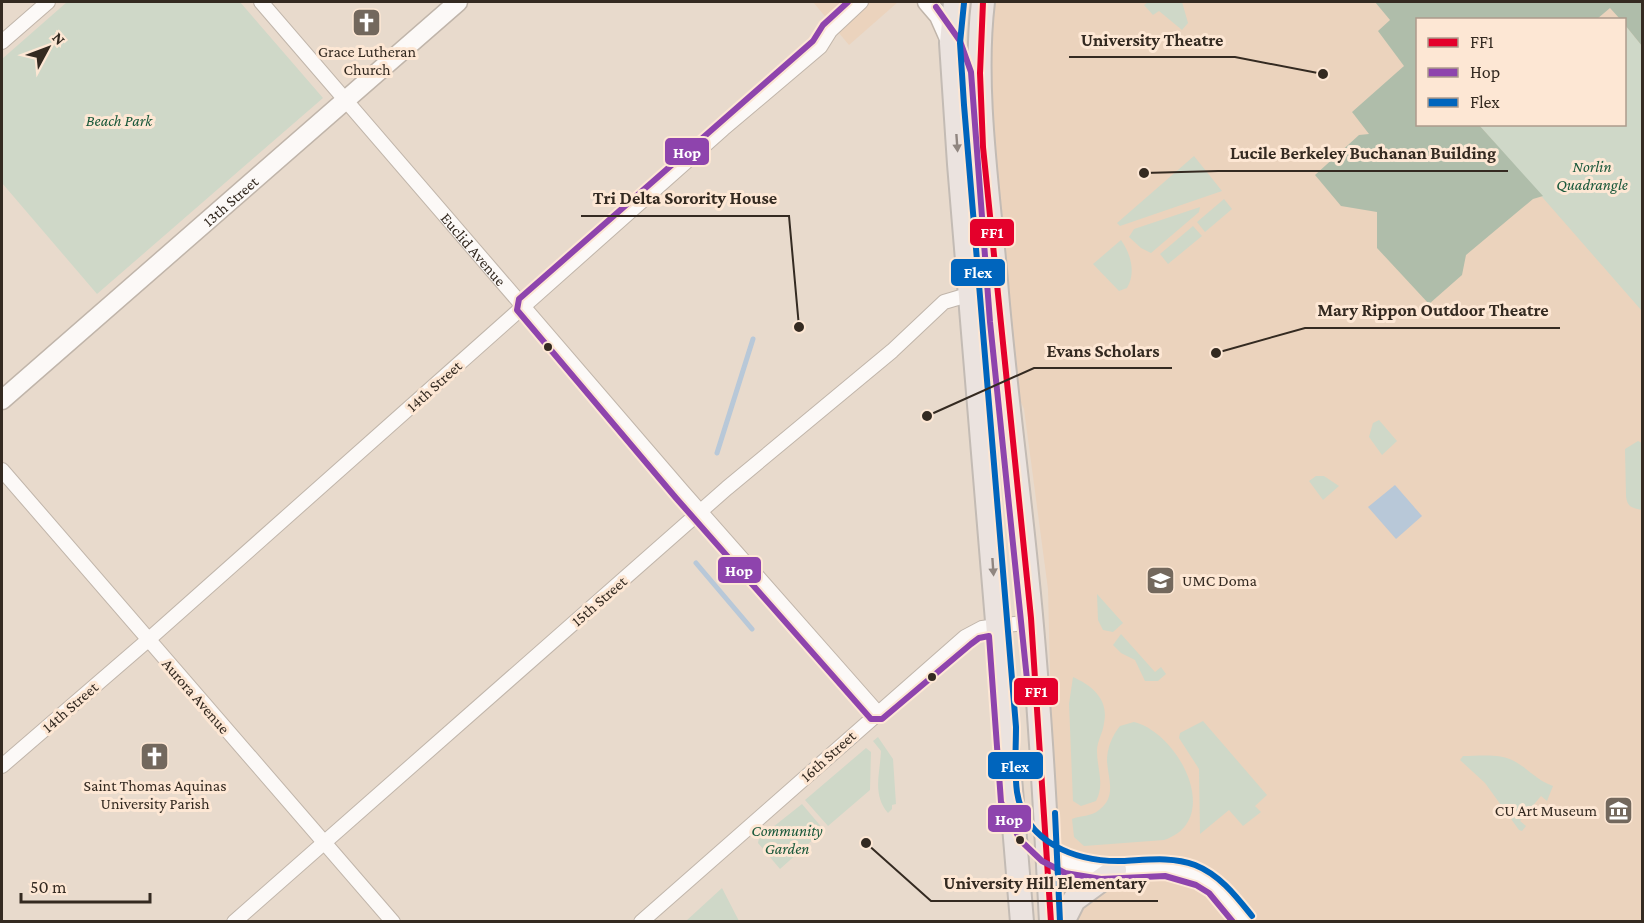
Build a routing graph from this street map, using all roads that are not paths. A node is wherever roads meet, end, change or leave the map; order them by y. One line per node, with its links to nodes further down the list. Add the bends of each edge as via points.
1 (48, 2): 8 (street)
2 (261, 2): 11 (street, Euclid Avenue)
3 (459, 2): 11 (street, 13th Street)
4 (861, 2): 13 (street, 14th Street, via 830,31 820,47)
5 (927, 2): 9 (street, via 939,16)
6 (983, 2): 10 (main road)
7 (951, 6): 9 (main road); 10 (main road)
8 (2, 42)
9 (951, 43): 12 (main road, one-way to 12)
10 (980, 70): 17 (main road, via 1002,345)
11 (346, 100): 13 (street, Euclid Avenue); 14 (street, 13th Street)
12 (971, 294): 16 (street, 15th Street, via 944,302); 18 (main road, one-way to 18)
13 (525, 306): 16 (street, Euclid Avenue); 19 (street, 14th Street)
14 (2, 400)
15 (2, 470): 19 (street, Aurora Avenue)
16 (701, 513): 20 (street, Euclid Avenue); 23 (street, 15th Street)
17 (1031, 622): 18 (street, 16th Street); 24 (main road)
18 (997, 626): 20 (street, 16th Street, via 976,629); 22 (main road)
19 (148, 640): 21 (street, 14th Street); 23 (street, Aurora Avenue)
20 (877, 712): 28 (street, 16th Street)
21 (2, 766)
22 (1010, 800): 24 (main road, via 1027,834); 29 (main road)
23 (324, 844): 26 (street, 15th Street); 27 (street, Aurora Avenue)
24 (1048, 854): 25 (street, via 1078,867); 30 (main road)
25 (1115, 870): 31 (main road, via 1074,900); 32 (street, via 1166,867 1200,877 1215,886)
26 (234, 921)
27 (393, 921)
28 (640, 921)
29 (1022, 921)
30 (1051, 921)
31 (1063, 921)
32 (1245, 921)

